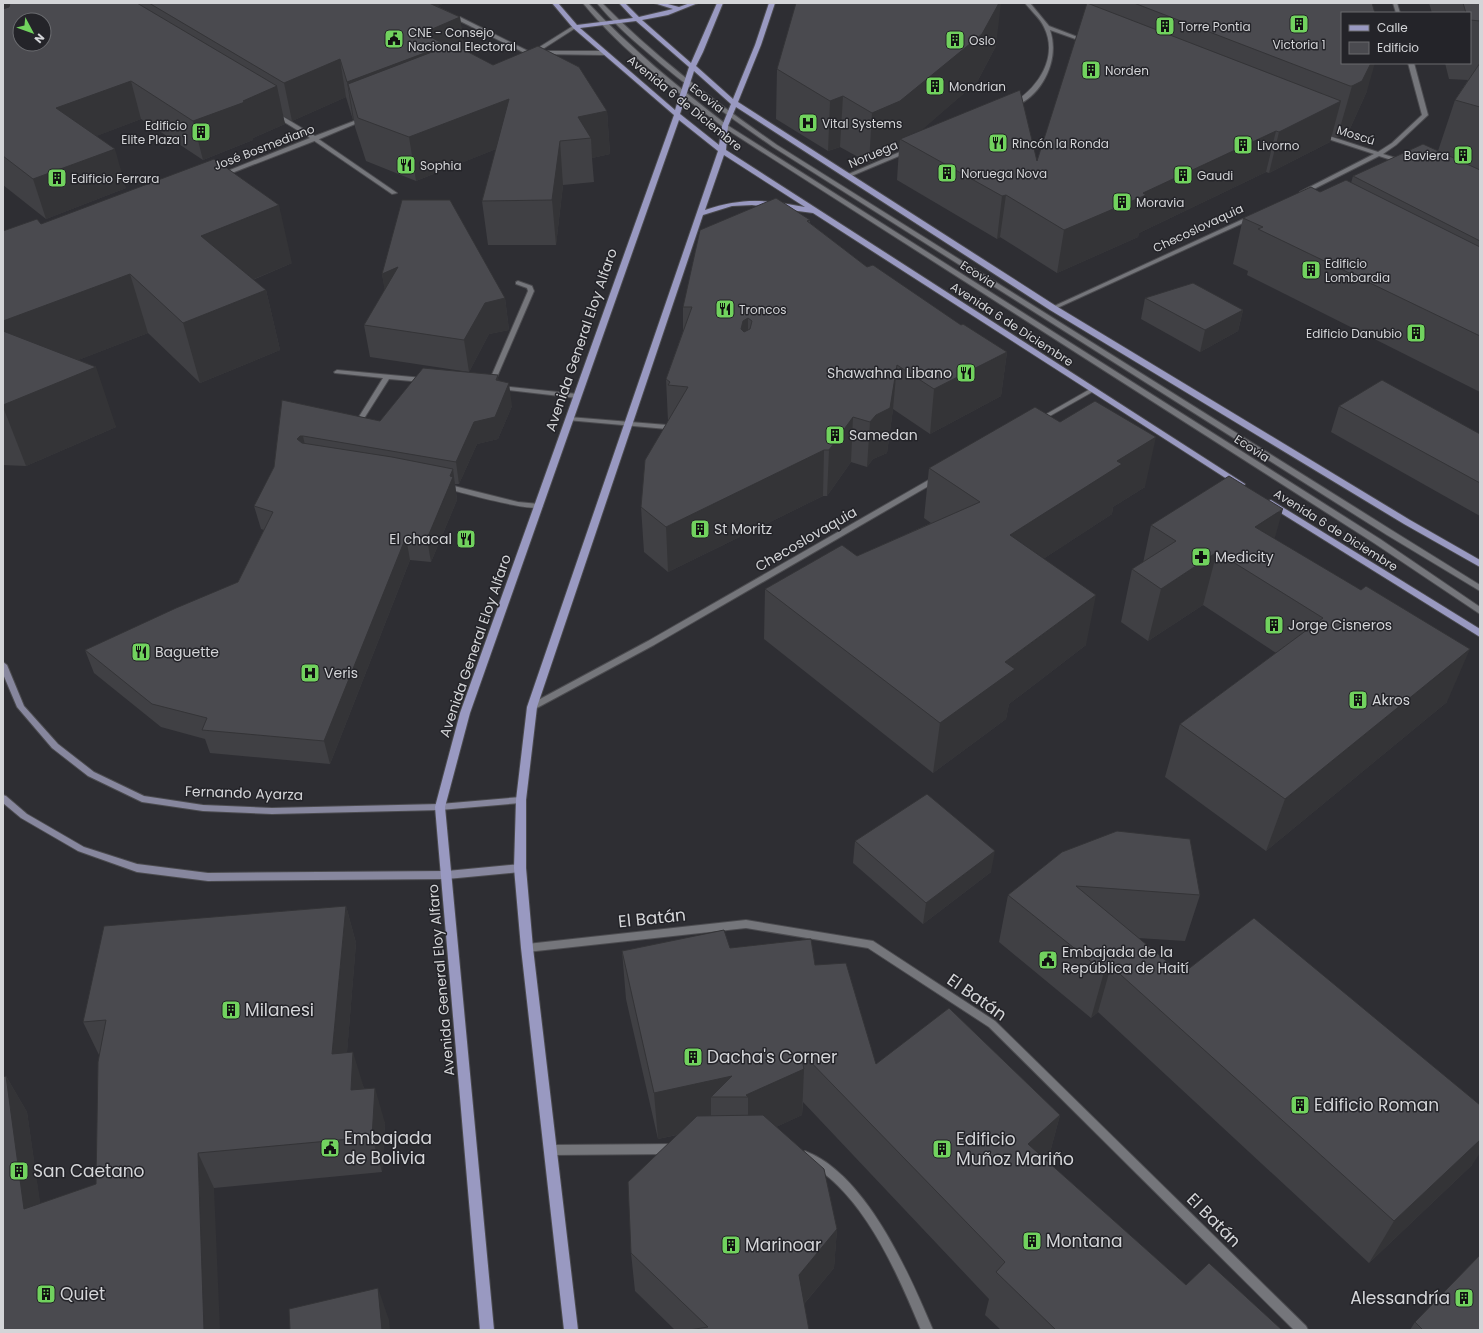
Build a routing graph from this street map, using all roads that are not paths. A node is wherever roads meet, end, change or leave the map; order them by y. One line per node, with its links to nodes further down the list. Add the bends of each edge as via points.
1 (555, 3): 15 (main road, Avenida 6 de Diciembre)
2 (585, 3): 14 (street, Ecovia)
3 (599, 3): 13 (street, Ecovia)
4 (622, 3): 12 (main road)
5 (657, 3): 10 (main road)
6 (695, 3): 10 (main road)
7 (720, 3): 22 (main road, Avenida General Eloy Alfaro)
8 (772, 3): 25 (main road, via 758,45)
9 (1027, 3): 16 (street)
10 (681, 10): 12 (main road)
11 (458, 18): 19 (street)
12 (637, 19): 13 (main road); 22 (main road)
13 (617, 22): 14 (main road); 23 (street, Ecovia)
14 (604, 24): 15 (main road); 24 (street, Ecovia)
15 (575, 27): 18 (main road, Avenida 6 de Diciembre); 19 (street)
16 (1047, 27): 17 (street); 26 (street, via 1052,48 1046,71 1037,87 1020,102)
17 (1093, 43)
18 (604, 53): 19 (street); 28 (main road, Avenida 6 de Diciembre)
19 (532, 54): 20 (street)
20 (523, 57)
21 (1411, 64): 36 (street, via 1425,115 1394,144)
22 (692, 67): 23 (main road, Avenida General Eloy Alfaro); 25 (main road)
23 (687, 83): 24 (main road, Avenida General Eloy Alfaro); 29 (street, Ecovia)
24 (684, 94): 28 (main road, Avenida General Eloy Alfaro); 31 (street, Ecovia)
25 (733, 102): 29 (main road); 38 (main road)
26 (1006, 108)
27 (268, 110): 33 (street)
28 (677, 115): 35 (main road, Avenida 6 de Diciembre); 51 (main road, Avenida General Eloy Alfaro)
29 (729, 115): 31 (main road); 63 (street, Ecovia)
30 (368, 118): 33 (street, José Bosmediano)
31 (725, 126): 35 (main road); 64 (street, Ecovia, via 1377,541)
32 (1318, 134): 36 (street, Moscú)
33 (315, 139): 39 (street, José Bosmediano); 40 (street)
34 (918, 146): 38 (street, Noruega)
35 (722, 151): 42 (main road, Avenida 6 de Diciembre); 43 (main road)
36 (1380, 153): 37 (street, Moscú); 41 (street)
37 (1406, 163)
38 (847, 176): 46 (main road)
39 (216, 178)
40 (394, 193)
41 (1298, 195)
42 (817, 211): 43 (main road, via 763,203 742,203); 50 (main road, Avenida 6 de Diciembre)
43 (700, 214): 55 (main road)
44 (1255, 215): 46 (street, Checoslovaquia)
45 (518, 283): 51 (street, via 530,287 531,291 488,387)
46 (1053, 308): 62 (main road)
47 (337, 372): 48 (street)
48 (387, 377): 49 (street); 53 (street)
49 (432, 381)
50 (1092, 390): 54 (street); 59 (main road, Avenida 6 de Diciembre)
51 (577, 396): 52 (main road, Avenida General Eloy Alfaro)
52 (570, 419): 55 (street); 61 (main road, Avenida General Eloy Alfaro)
53 (360, 420)
54 (1035, 422)
55 (629, 424): 56 (street); 67 (main road)
56 (667, 427)
57 (939, 478): 67 (street, Checoslovaquia)
58 (440, 485): 61 (street, via 518,504)
59 (1246, 487)
60 (1266, 500): 65 (main road, Avenida 6 de Diciembre)
61 (539, 506): 70 (main road, Avenida General Eloy Alfaro, via 466,713)
62 (1480, 564)
63 (1480, 588)
64 (1480, 611)
65 (1480, 634)
66 (3, 665): 70 (main road, Fernando Ayarza, via 21,707 55,746 91,774 142,799 203,808 272,811)
67 (532, 708): 69 (main road)
68 (3, 798): 72 (main road, via 24,816 81,849 137,868 208,877)
69 (521, 800): 70 (main road, Fernando Ayarza); 71 (main road)
70 (440, 807): 72 (main road, Avenida General Eloy Alfaro)
71 (520, 868): 72 (main road); 73 (main road)
72 (447, 875): 77 (main road, Avenida General Eloy Alfaro)
73 (527, 948): 75 (main road); 80 (street, El Batán, via 746,924 870,944 992,1024)
74 (682, 1149): 75 (street)
75 (550, 1150): 78 (main road)
76 (796, 1152): 79 (street, via 818,1162 843,1183 877,1227 906,1282)
77 (487, 1330)
78 (571, 1330)
79 (927, 1330)
80 (1302, 1330)

